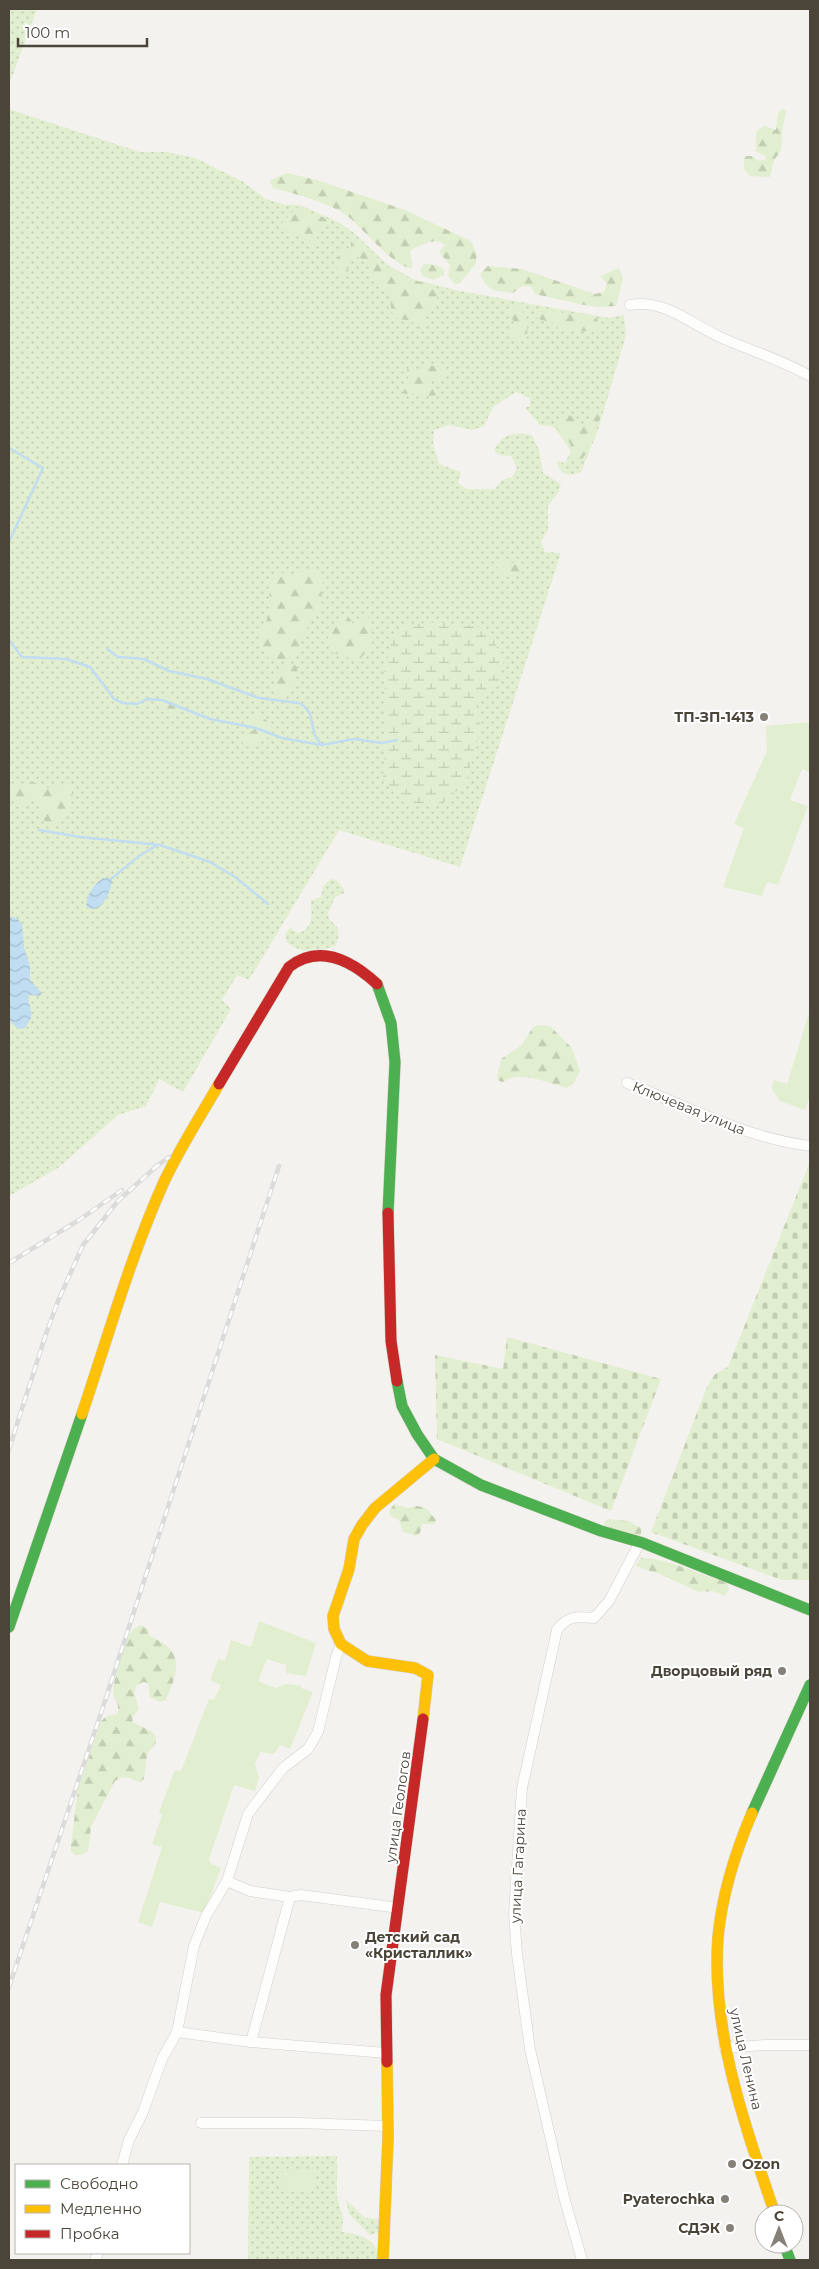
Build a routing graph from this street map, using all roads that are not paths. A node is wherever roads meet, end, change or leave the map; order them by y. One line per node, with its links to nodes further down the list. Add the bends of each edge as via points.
1 (630, 305): 2 (street, via 642,302 684,316 711,333 788,363)
2 (810, 376)
3 (627, 1083): 4 (street, Ключевая улица, via 724,1124 792,1144)
4 (810, 1146)
5 (434, 1459): 6 (street, via 482,1485 602,1531); 8 (street, via 402,1406 391,1341 387,1228 395,1062 391,1023 377,984 368,975 338,957 309,956 290,967 164,1182); 9 (street, via 375,1508 354,1539 349,1569 333,1616 334,1629)
6 (640, 1542): 7 (street); 24 (street, улица Гагарина, via 610,1601 594,1618 570,1618 557,1630 522,1788 514,1914 522,1996 530,2049)
7 (810, 1610)
8 (9, 1627)
9 (341, 1644): 11 (street, via 318,1732 308,1749 283,1768 248,1814); 13 (street, улица Геологов, via 367,1661 415,1668 428,1675)
10 (810, 1685): 17 (street, улица Ленина, via 741,1839 726,1886 716,1972)
11 (227, 1881): 12 (street, via 250,1891); 14 (street, via 206,1916 194,1946)
12 (290, 1897): 13 (street, via 300,1894); 15 (street)
13 (399, 1908): 18 (street, улица Геологов, via 386,1995)
14 (177, 2032): 15 (street); 21 (street, via 162,2059)
15 (251, 2042): 18 (street)
16 (810, 2046): 17 (street)
17 (725, 2048): 22 (street, улица Ленина)
18 (386, 2053): 20 (street, улица Геологов)
19 (201, 2123): 20 (street)
20 (388, 2126): 23 (street, улица Геологов)
21 (122, 2164)
22 (772, 2204)
23 (383, 2260)
24 (582, 2260)

